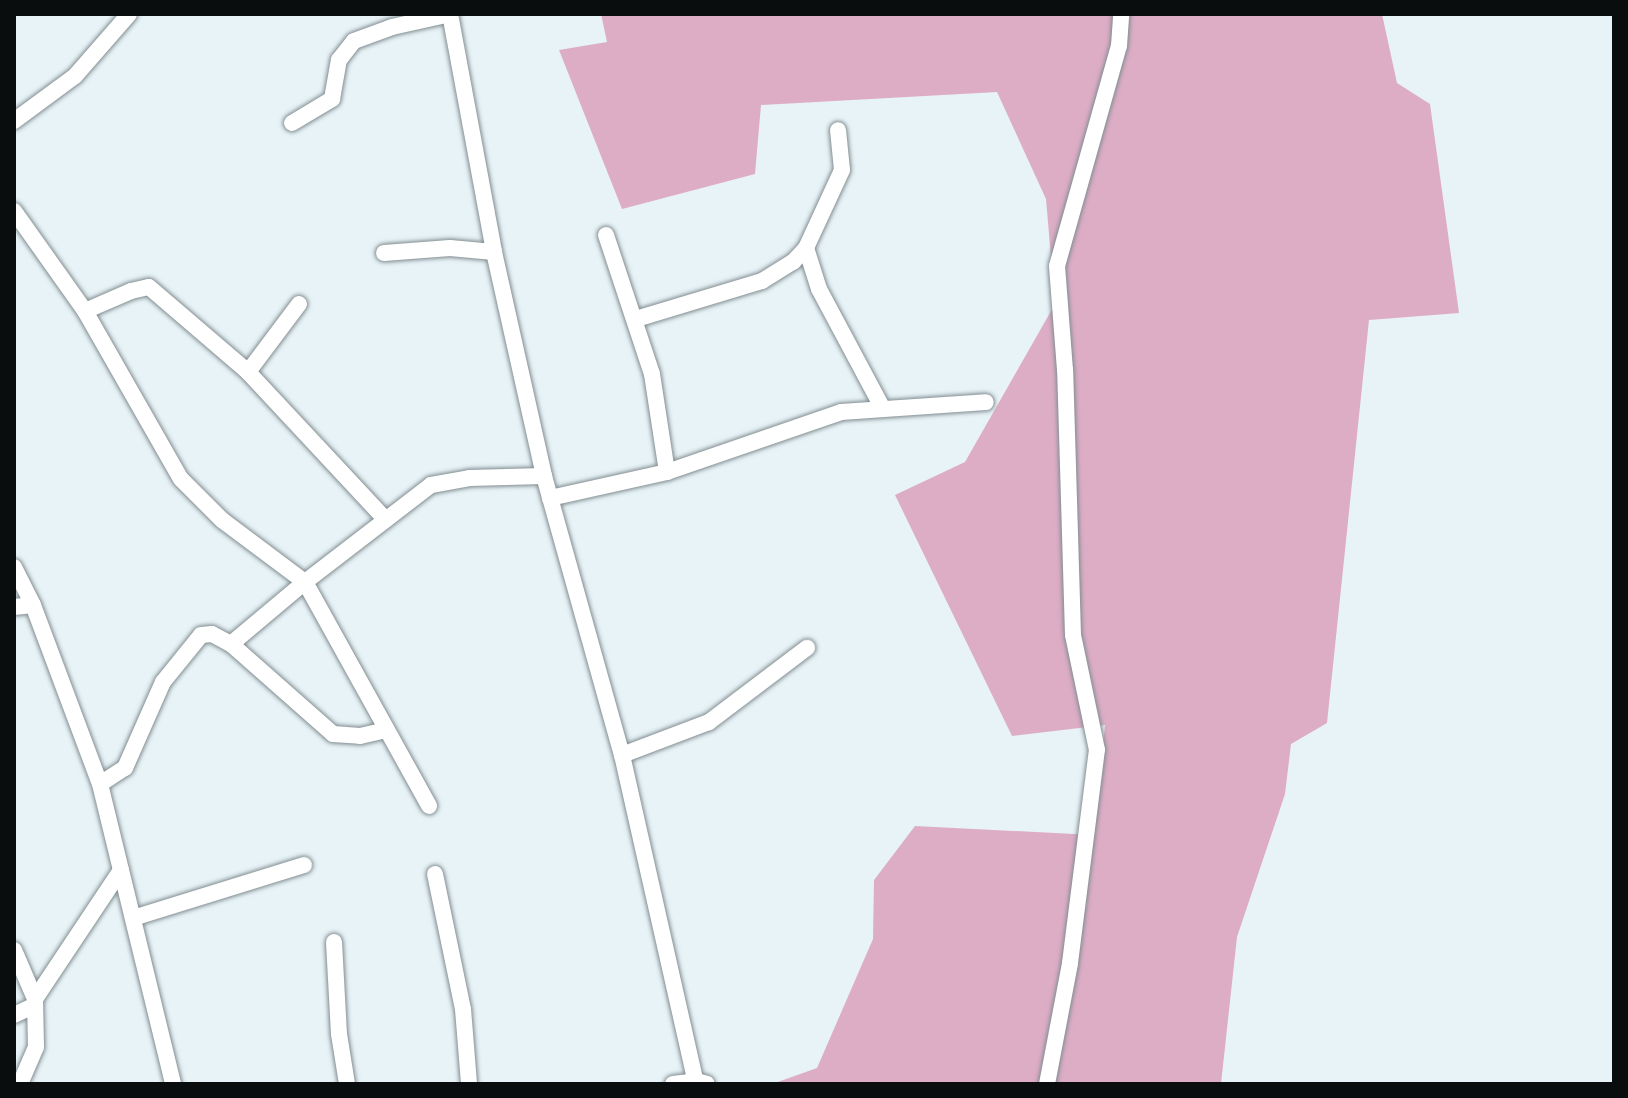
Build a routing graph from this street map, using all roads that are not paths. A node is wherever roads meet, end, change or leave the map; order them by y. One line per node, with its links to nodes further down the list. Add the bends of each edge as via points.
1 (129, 14): 4 (street, via 75,76)
2 (450, 14): 5 (street, via 354,41 339,60 332,99); 10 (street)
3 (1121, 14): 46 (street, via 1119,46 1057,266 1073,635 1097,750 1070,963)
4 (14, 121)
5 (292, 123)
6 (838, 130): 9 (street, via 842,170)
7 (14, 211): 13 (street)
8 (606, 235): 14 (street)
9 (806, 248): 14 (street, via 762,281); 17 (street, via 819,289)
10 (494, 252): 11 (street, via 421,248); 19 (street)
11 (384, 253)
12 (299, 304): 15 (street)
13 (85, 311): 15 (street, via 149,287); 23 (street, via 181,479 222,520)
14 (636, 319): 18 (street, via 652,374)
15 (248, 372): 21 (street)
16 (986, 402): 17 (street)
17 (882, 407): 18 (street, via 841,412)
18 (667, 472): 20 (street)
19 (544, 476): 20 (street); 21 (street, via 431,485)
20 (550, 498): 29 (street)
21 (386, 520): 23 (street)
22 (14, 567): 24 (street)
23 (305, 582): 26 (street); 28 (street)
24 (33, 605): 25 (street); 30 (street)
25 (14, 607)
26 (231, 644): 28 (street, via 333,734 360,736); 30 (street, via 212,634 196,639 163,682 125,768)
27 (807, 648): 29 (street, via 709,722)
28 (386, 730): 31 (street)
29 (622, 755): 40 (street)
30 (100, 784): 33 (street)
31 (429, 806)
32 (304, 865): 35 (street)
33 (121, 870): 35 (street); 38 (street)
34 (435, 874): 44 (street, via 463,1009)
35 (133, 918): 42 (street)
36 (334, 942): 43 (street)
37 (14, 950): 38 (street)
38 (35, 1002): 39 (street); 41 (street, via 36,1047)
39 (14, 1015)
40 (700, 1083): 45 (street)
41 (20, 1084)
42 (173, 1084)
43 (347, 1084)
44 (469, 1084)
45 (673, 1084)
46 (1047, 1084)

